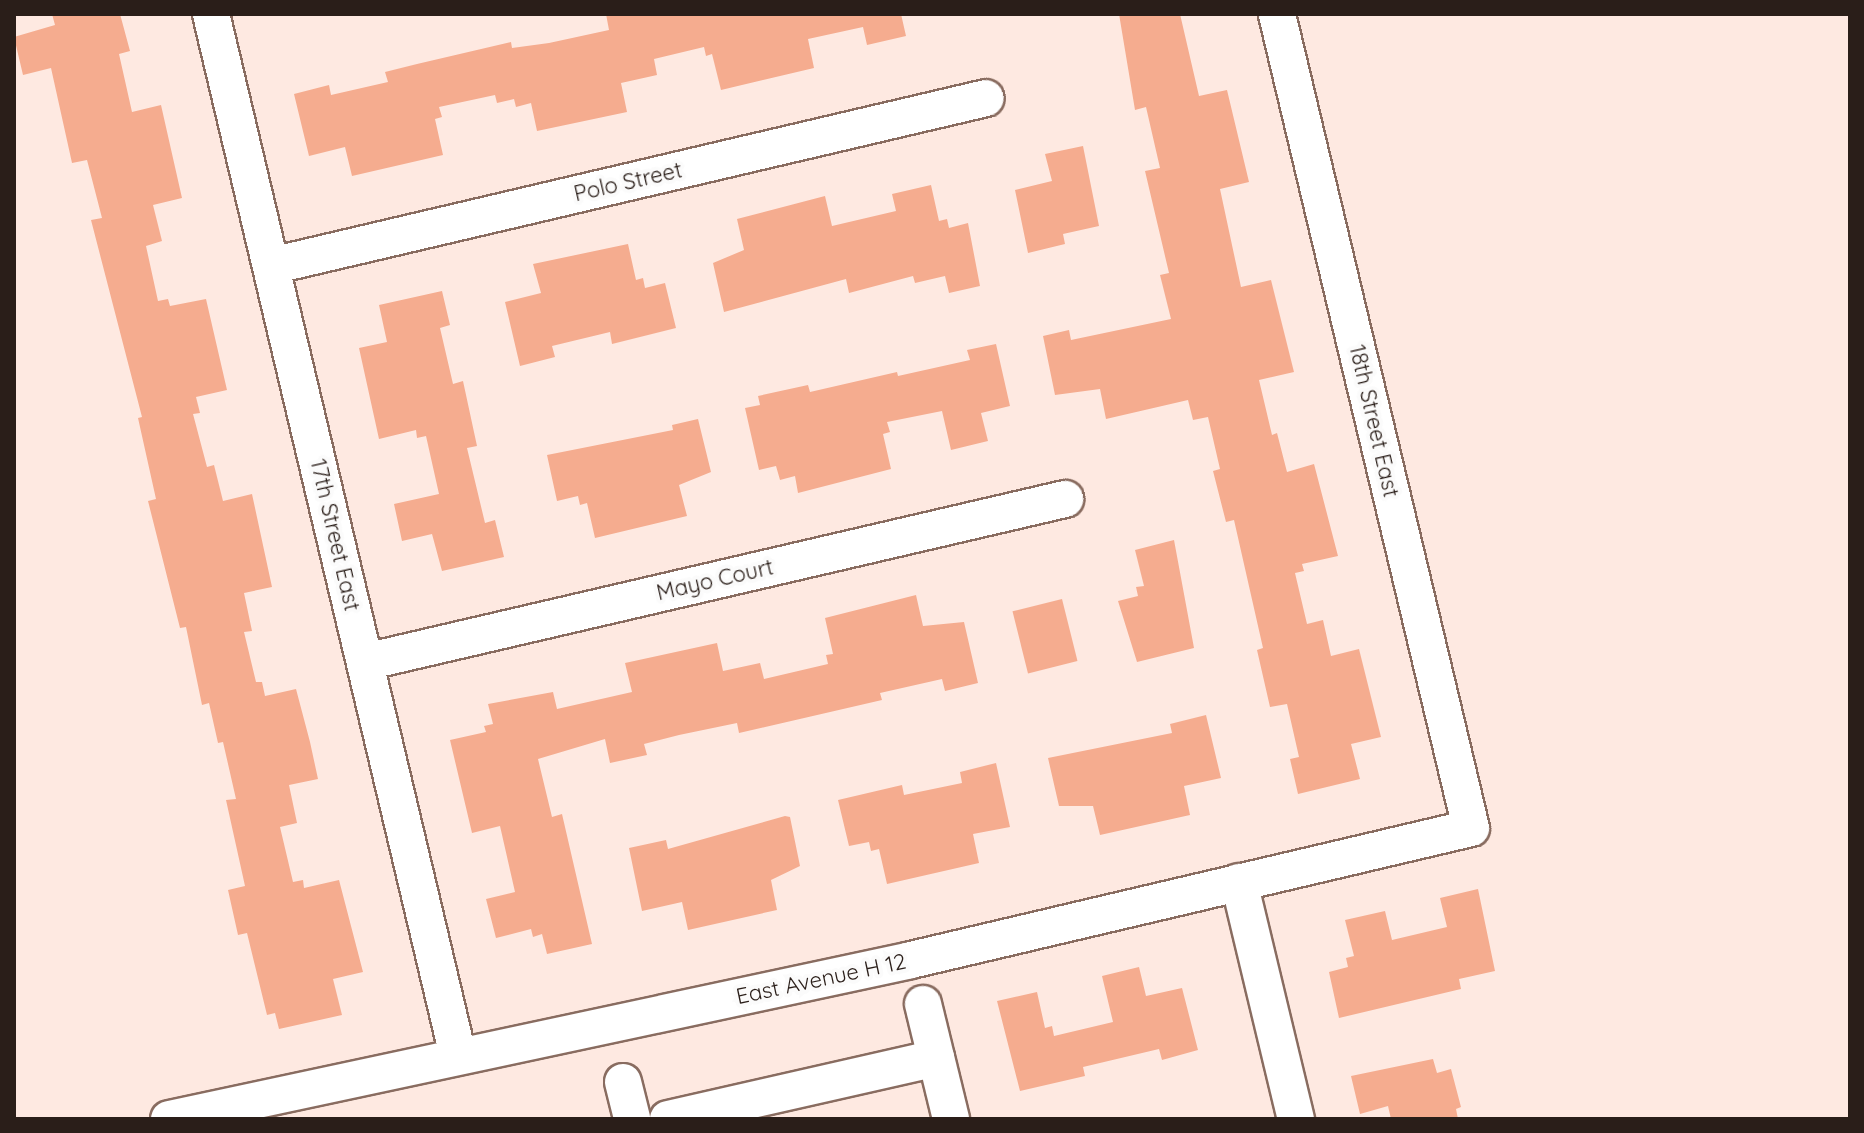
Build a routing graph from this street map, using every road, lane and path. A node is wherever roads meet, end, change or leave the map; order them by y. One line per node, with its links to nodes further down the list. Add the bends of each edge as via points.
1 (211, 14): 4 (street, 17th Street East)
2 (1277, 14): 7 (street, 18th Street East)
3 (986, 98): 4 (street, Polo Street)
4 (271, 266): 6 (street, 17th Street East)
5 (1065, 499): 6 (street, Mayo Court)
6 (365, 662): 10 (street, 17th Street East)
7 (1471, 828): 8 (street, East Avenue H 12)
8 (1239, 882): 10 (street, East Avenue H 12, via 911,960); 17 (street)
9 (923, 1004): 11 (street)
10 (458, 1056): 13 (street, East Avenue H 12)
11 (936, 1058): 15 (street); 16 (street)
12 (623, 1082): 14 (street)
13 (169, 1119)
14 (632, 1119)
15 (668, 1119)
16 (951, 1119)
17 (1296, 1119)

